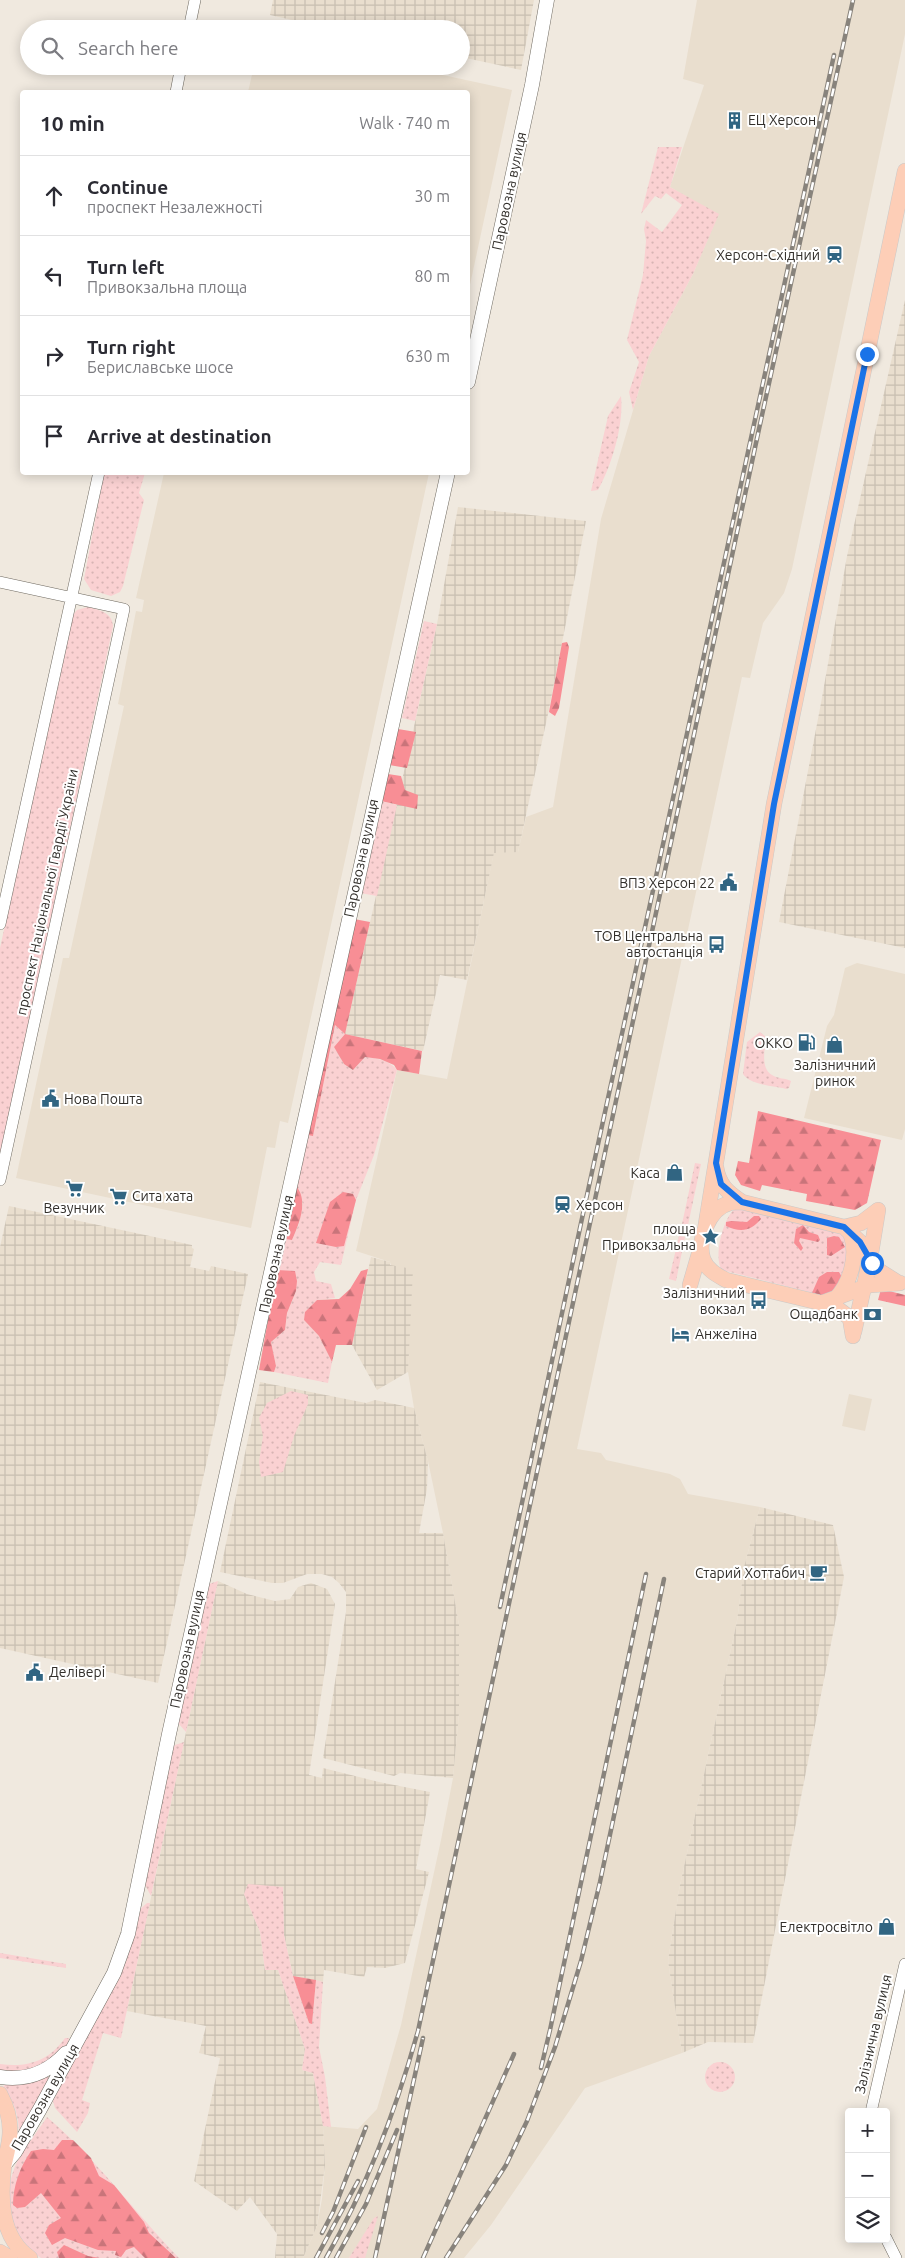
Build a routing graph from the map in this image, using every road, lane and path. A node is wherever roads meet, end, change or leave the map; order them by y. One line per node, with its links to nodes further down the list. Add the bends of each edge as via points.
1 (195, 0): 3 (street)
2 (547, 0): 7 (main road, Паровозна вулиця)
3 (191, 20)
4 (179, 75): 5 (street)
5 (176, 90)
6 (905, 171): 13 (main road, via 774,804)
7 (470, 373)
8 (98, 475): 11 (street)
9 (447, 475): 24 (main road, Паровозна вулиця, via 171,1724 128,1934 114,1973)
10 (0, 582): 11 (street)
11 (71, 598): 12 (street); 14 (street, проспект Національної Гвардії України, via 124,610)
12 (0, 924)
13 (716, 1163): 15 (main road, via 721,1184); 17 (main road)
14 (0, 1180)
15 (742, 1202): 16 (main road); 17 (main road, via 730,1202 712,1216)
16 (847, 1230): 18 (main road, via 860,1242); 18 (main road, via 878,1210); 22 (main road, via 854,1253 846,1284)
17 (704, 1237): 19 (main road, via 703,1260 713,1273); 19 (main road, via 690,1285 705,1280)
18 (870, 1259): 20 (main road, via 878,1270); 21 (main road)
19 (726, 1280): 22 (main road)
20 (901, 1283): 21 (main road)
21 (864, 1287): 22 (main road); 22 (main road, via 853,1336 850,1318)
22 (831, 1300)
23 (905, 1964): 27 (street, Залізнична вулиця)
24 (84, 2028): 25 (main road, Паровозна вулиця, via 56,2065 48,2070 19,2078); 28 (main road, Паровозна вулиця, via 15,2152)
25 (0, 2077)
26 (0, 2094): 28 (main road, via 9,2116 10,2130)
27 (872, 2108)
28 (2, 2167): 32 (main road, via 0,2195 3,2216 13,2242)
29 (888, 2243): 33 (street)
30 (0, 2252): 31 (main road)
31 (10, 2258)
32 (30, 2258)
33 (896, 2258)

